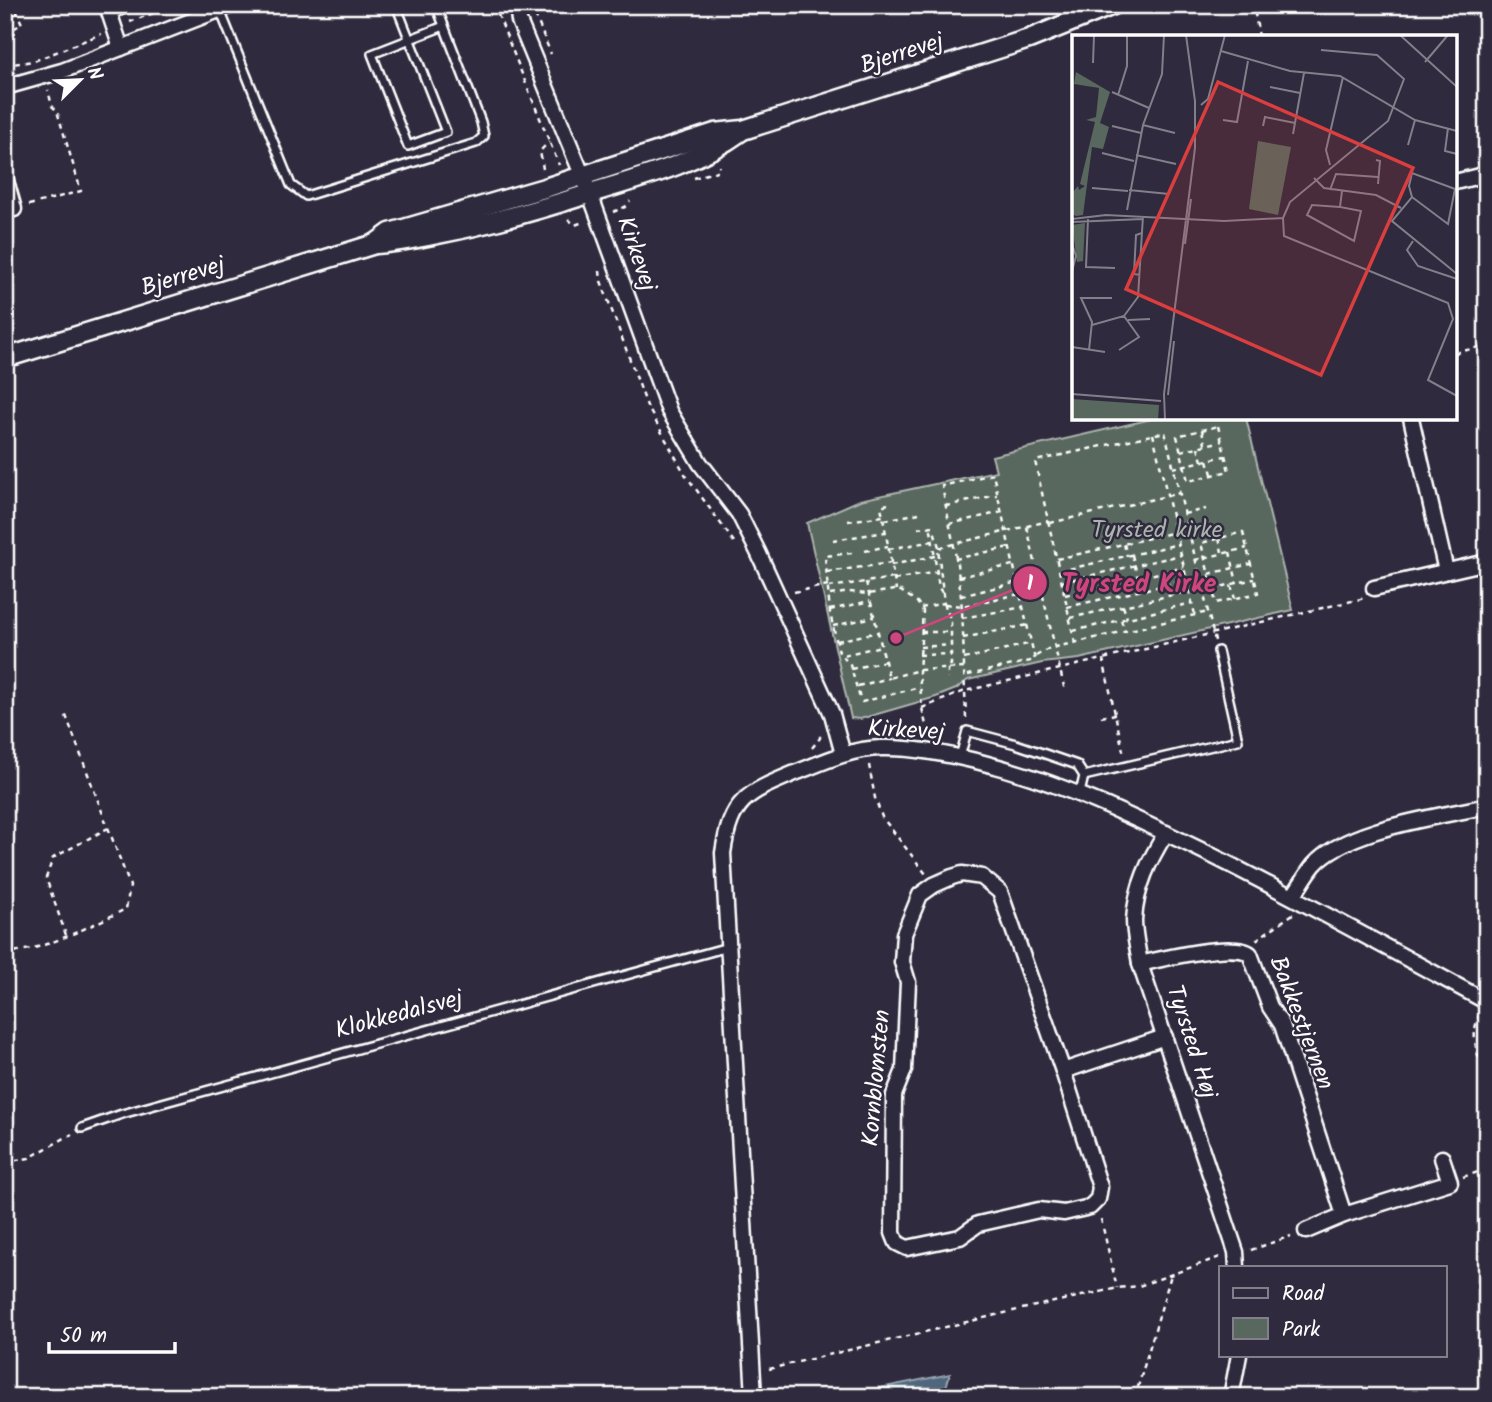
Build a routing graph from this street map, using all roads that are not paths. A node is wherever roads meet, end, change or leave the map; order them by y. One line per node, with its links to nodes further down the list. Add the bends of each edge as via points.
1 (396, 5): 10 (lane)
2 (436, 5): 9 (lane)
3 (508, 5): 8 (street)
4 (517, 5): 8 (street)
5 (1113, 5): 13 (street, Bjerrevej, via 1029,39)
6 (117, 7): 11 (street, via 109,12)
7 (226, 8): 9 (lane, via 292,185 306,196 476,143 484,136); 11 (street)
8 (519, 21): 15 (street, Kirkevej)
9 (444, 26): 10 (lane)
10 (409, 39): 10 (lane, via 446,132 408,146 372,54)
11 (121, 48): 12 (street)
12 (5, 87)
13 (743, 130): 15 (street, Bjerrevej, via 715,133); 18 (street, Bjerrevej, via 721,146)
14 (1487, 174): 17 (street)
15 (583, 176): 18 (street, Kirkevej); 20 (street, Bjerrevej, via 390,233)
16 (5, 177): 19 (street)
17 (1457, 182)
18 (590, 194): 20 (street, Bjerrevej, via 481,225); 27 (street, Kirkevej, via 669,411 758,552 832,713)
19 (14, 209)
20 (375, 244): 21 (street, Bjerrevej)
21 (5, 358)
22 (1411, 420): 24 (street)
23 (1487, 562): 24 (street)
24 (1447, 571): 25 (street)
25 (1374, 588)
26 (1218, 651): 29 (lane, via 1238,740)
27 (843, 754): 28 (street, Kirkevej, via 866,748); 34 (street, via 772,782 737,807 727,824 723,853)
28 (960, 757): 29 (lane, via 967,731 1077,765); 30 (street, Kirkevej)
29 (1084, 776): 30 (lane)
30 (1080, 793): 32 (street, Kirkevej)
31 (1487, 806): 33 (street, via 1373,831 1334,849 1315,864)
32 (1166, 833): 33 (street, Kirkevej); 35 (street, Tyrsted Høj, via 1149,860 1138,891 1134,922)
33 (1298, 899): 36 (street, Kirkevej)
34 (728, 947): 39 (lane, Klokkedalsvej); 45 (street)
35 (1140, 964): 37 (street, Tyrsted Høj); 41 (street, Bakkestjernen, via 1231,949 1247,951 1282,1025)
36 (1487, 1002)
37 (1165, 1037): 38 (street); 43 (street, Tyrsted Høj)
38 (1063, 1071): 38 (street, Kornblomsten, via 1000,892 982,877 962,874 919,895 904,934 902,962 908,982 904,1070 894,1095 894,1239 902,1247 960,1237 978,1224 1039,1210 1064,1213 1095,1203 1100,1187)
39 (82, 1128)
40 (1442, 1157): 41 (street, via 1450,1182)
41 (1344, 1215): 42 (street)
42 (1306, 1231)
43 (1237, 1266)
44 (1239, 1356): 46 (street)
45 (754, 1397)
46 (1231, 1397)

